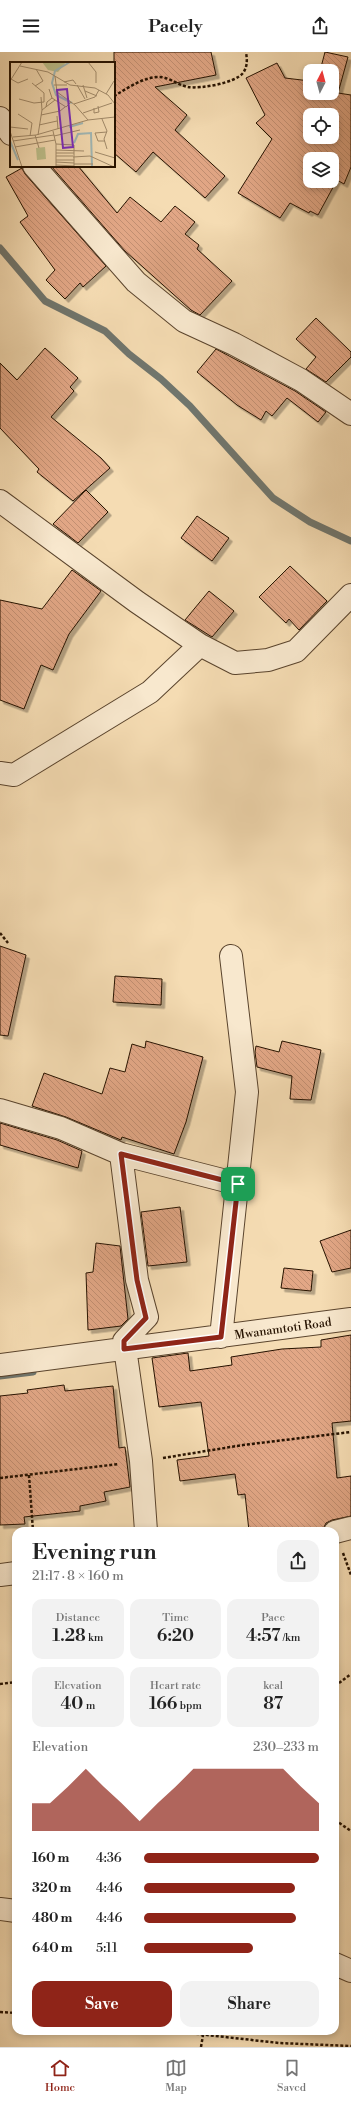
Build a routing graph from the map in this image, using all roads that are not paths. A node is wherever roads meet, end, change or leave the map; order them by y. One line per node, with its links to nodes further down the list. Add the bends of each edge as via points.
1 (0, 118): 2 (street)
2 (10, 133)
3 (35, 167): 4 (street, via 136,282 184,321 301,380)
4 (351, 414)
5 (0, 501): 7 (street, via 49,539)
6 (351, 594): 7 (street, via 296,651 268,660 235,663)
7 (200, 645): 8 (street, via 150,692 14,775)
8 (0, 773)
9 (231, 956): 12 (street, via 247,1092)
10 (0, 1110): 11 (street, via 61,1128)
11 (121, 1154): 12 (street); 15 (street, via 137,1280 146,1318 124,1341)
12 (238, 1184): 14 (street)
13 (351, 1320): 14 (street, Mwanamtoti Road)
14 (221, 1337): 15 (street, Mwanamtoti Road)
15 (124, 1349): 16 (street, Mwanamtoti Road); 17 (street, via 141,1461)
16 (0, 1365)
17 (146, 1527)
18 (351, 1528): 19 (street)
19 (339, 1531)
20 (12, 1574): 21 (street)
21 (0, 1575)
22 (0, 1909): 23 (street)
23 (12, 1910)
24 (339, 1966): 25 (street)
25 (351, 1970)

